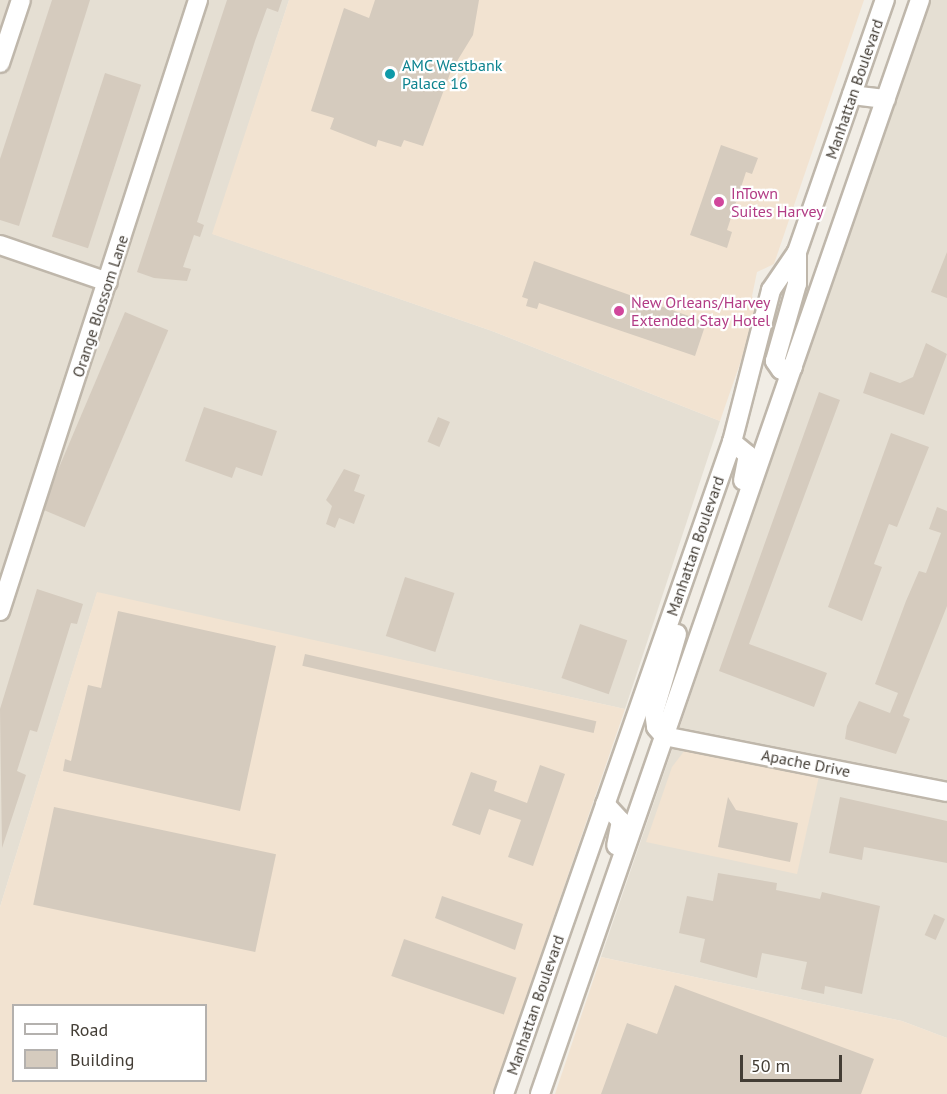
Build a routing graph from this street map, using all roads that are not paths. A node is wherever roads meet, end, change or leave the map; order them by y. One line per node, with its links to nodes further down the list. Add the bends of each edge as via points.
1 (21, 0): 5 (street)
2 (198, 0): 10 (street, Orange Blossom Lane)
3 (885, 0): 6 (street, Manhattan Boulevard)
4 (920, 0): 7 (street, Manhattan Boulevard)
5 (0, 63)
6 (852, 95): 7 (street); 9 (street, Manhattan Boulevard)
7 (886, 99): 11 (street, Manhattan Boulevard)
8 (0, 245): 10 (street)
9 (797, 252): 11 (street, via 797,284 775,361 781,370); 12 (street, Manhattan Boulevard, via 771,290)
10 (108, 282): 14 (street, Orange Blossom Lane)
11 (793, 367): 13 (street, Manhattan Boulevard)
12 (732, 442): 13 (street, via 748,455 723,545); 15 (street, Manhattan Boulevard)
13 (727, 557): 16 (street, Manhattan Boulevard)
14 (0, 610)
15 (671, 615): 16 (street, via 677,633 654,712 656,727); 18 (street, Manhattan Boulevard)
16 (664, 736): 17 (street, Apache Drive); 19 (street, Manhattan Boulevard)
17 (947, 792)
18 (605, 804): 19 (street, via 621,826 597,900); 20 (street, Manhattan Boulevard)
19 (598, 928): 21 (street, Manhattan Boulevard)
20 (504, 1094)
21 (540, 1094)

